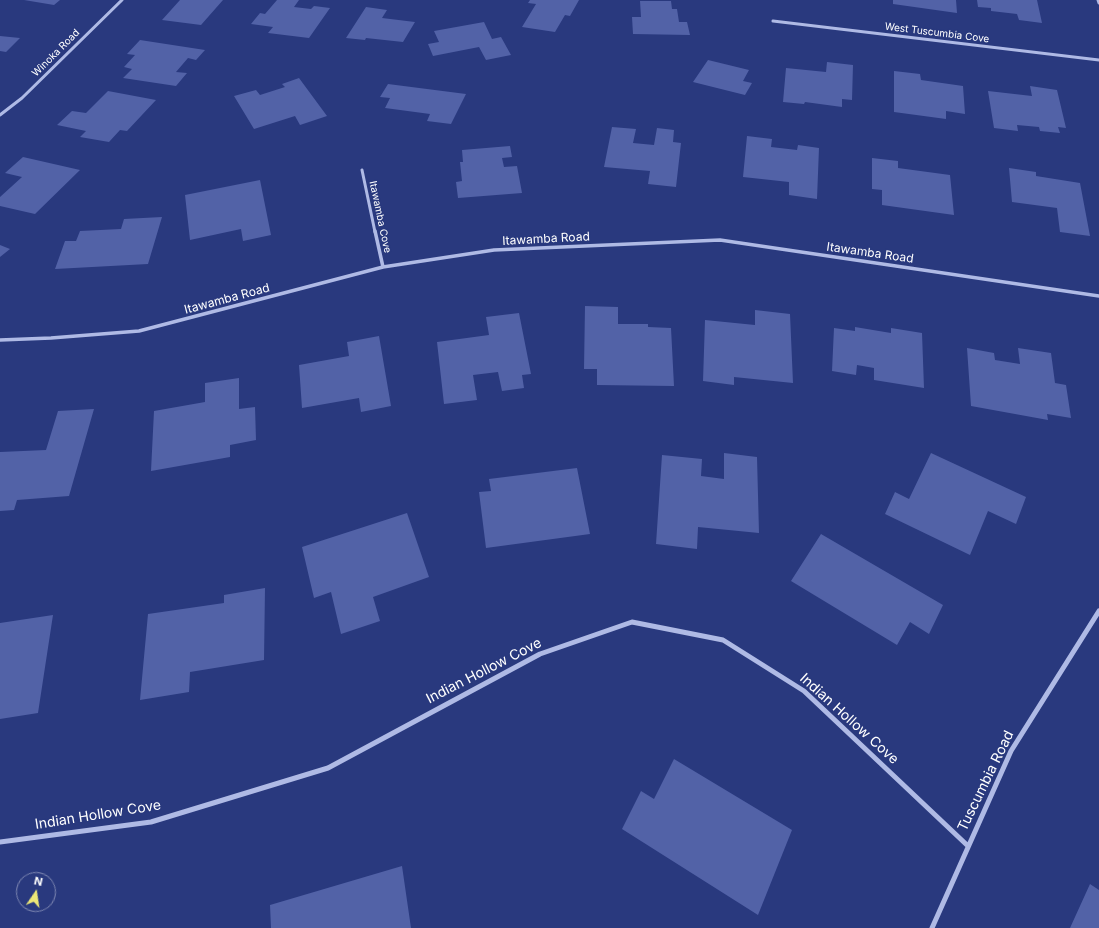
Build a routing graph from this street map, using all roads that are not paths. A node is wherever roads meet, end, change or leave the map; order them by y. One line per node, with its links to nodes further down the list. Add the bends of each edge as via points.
1 (122, 0): 4 (street, Winoka Road, via 22,98)
2 (773, 21): 3 (street, West Tuscumbia Cove)
3 (1099, 60)
4 (0, 116)
5 (362, 170): 6 (street, Itawamba Cove)
6 (383, 267): 7 (street, Itawamba Road, via 494,250 720,240); 8 (street, Itawamba Road, via 139,331)
7 (1099, 296)
8 (0, 340)
9 (1099, 610): 11 (street, Tuscumbia Road, via 1011,751)
10 (0, 842): 11 (street, Indian Hollow Cove, via 151,822 328,768 540,654 632,622 723,640 804,691)
11 (968, 846): 12 (street, Tuscumbia Road)
12 (932, 928)

